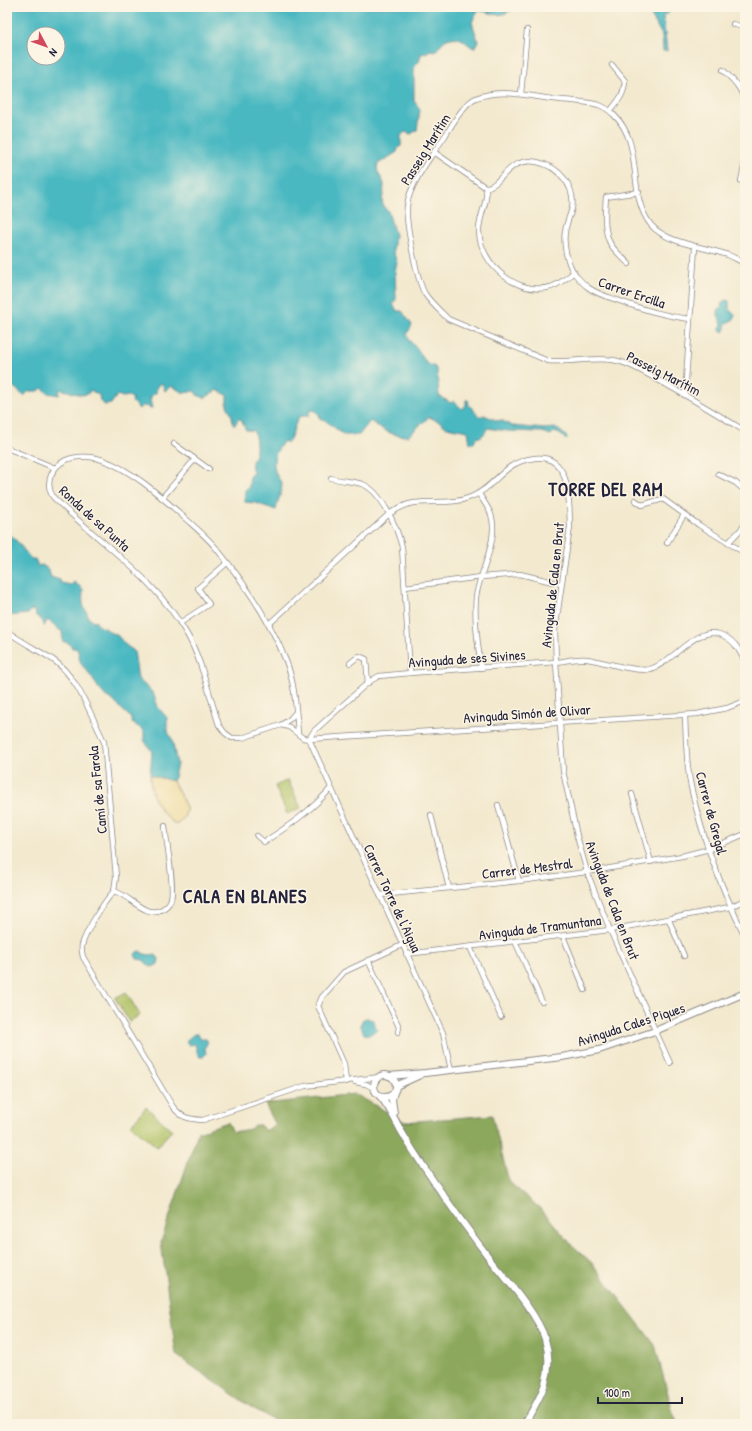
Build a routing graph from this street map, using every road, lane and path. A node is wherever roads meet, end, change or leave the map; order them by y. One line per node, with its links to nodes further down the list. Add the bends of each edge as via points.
1 (733, 24): 2 (street)
2 (745, 28)
3 (527, 30): 6 (street)
4 (612, 65): 8 (street, via 625,81 624,91)
5 (723, 70): 7 (street, via 736,83)
6 (521, 94): 8 (street, Passeig Marítim, via 584,102); 9 (street, Passeig Marítim, via 487,94 474,98)
7 (745, 103)
8 (610, 111): 13 (street, Passeig Marítim, via 618,119 631,144)
9 (434, 152): 12 (street); 19 (street, Passeig Marítim, via 410,194 407,211 418,277 425,294 438,310 465,326 548,361 612,360 627,364)
10 (745, 163): 11 (street)
11 (741, 181)
12 (488, 187): 17 (street, via 479,233 487,257 501,275 520,285 541,288 560,283); 17 (street, Carrer Ercilla, via 509,169 524,162 538,162 559,173 567,183 572,197 565,244)
13 (638, 192): 14 (street, Passeig Marítim, via 652,226); 15 (street, via 606,197 604,216 611,244)
14 (695, 247): 16 (street, Passeig Marítim, via 728,255); 18 (street)
15 (629, 264)
16 (745, 264)
17 (574, 272): 18 (street, Carrer Ercilla, via 589,288 602,295 646,310)
18 (690, 319): 19 (street)
19 (685, 395): 20 (street, Passeig Marítim)
20 (745, 431)
21 (174, 444): 23 (street)
22 (7, 448): 24 (street)
23 (195, 459): 25 (street); 30 (street)
24 (55, 468): 30 (street, Ronda de sa Punta, via 71,458 96,458 124,471); 42 (street, Ronda de sa Punta, via 50,475 49,483 53,497 136,570)
25 (209, 470)
26 (718, 474): 28 (street)
27 (331, 478): 32 (street, via 368,487 376,493)
28 (745, 491)
29 (479, 494): 32 (street, Avinguda de Cala en Brut, via 456,502 414,503); 39 (street, via 491,513 493,527); 40 (street, Avinguda de Cala en Brut, via 511,466 519,463 543,458 559,466 566,478 570,510 570,527)
30 (162, 498): 38 (street, Ronda de sa Punta, via 201,533)
31 (635, 500): 33 (street, via 642,505 663,499)
32 (389, 514): 41 (street, via 402,547); 43 (street, Avinguda de Cala en Brut)
33 (684, 515): 35 (street); 36 (street)
34 (745, 525): 36 (street)
35 (667, 543)
36 (728, 543): 37 (street)
37 (745, 553)
38 (227, 563): 42 (street, via 198,588 209,604); 43 (street, Ronda de sa Punta)
39 (482, 577): 40 (street, via 520,574); 41 (street); 48 (street, via 476,595 475,615)
40 (561, 584): 45 (street, Avinguda de Cala en Brut)
41 (405, 587): 49 (street)
42 (180, 623): 55 (street, Ronda de sa Punta, via 202,666 219,725 225,733 232,738 242,738)
43 (269, 624): 52 (street, Ronda de sa Punta, via 287,662)
44 (7, 631): 70 (street, Camí de sa Farola, via 54,660 67,674 79,690 101,734 104,742 116,877)
45 (556, 662): 46 (street, Avinguda de ses Sivines, via 586,659 650,670 703,634 714,632 734,642); 48 (street, Avinguda de ses Sivines); 54 (street, Avinguda de Cala en Brut)
46 (745, 662)
47 (350, 663): 50 (street, via 359,656 366,659)
48 (481, 668): 49 (street, Avinguda de ses Sivines)
49 (410, 673): 50 (street, Avinguda de ses Sivines, via 380,676)
50 (368, 683): 57 (street, Avinguda de ses Sivines, via 314,730)
51 (745, 701): 53 (street, Avinguda Simón de Olivar, via 713,712)
52 (296, 712): 55 (street, Ronda de sa Punta); 56 (street, Ronda de sa Punta)
53 (685, 715): 54 (street, Avinguda Simón de Olivar); 65 (street, Carrer de Gregal, via 691,787)
54 (560, 722): 57 (street, Avinguda Simón de Olivar); 67 (street, Avinguda de Cala en Brut, via 563,771)
55 (281, 725): 56 (street)
56 (298, 733): 57 (street, via 303,738)
57 (309, 738): 58 (street, Carrer Torre de l'Aigua)
58 (331, 788): 64 (street, via 313,807 289,826 264,842); 71 (street, Carrer Torre de l'Aigua)
59 (632, 794): 66 (street)
60 (498, 805): 68 (street)
61 (431, 815): 69 (street)
62 (165, 826): 70 (street, via 172,890 169,902 158,911 149,911)
63 (745, 834): 65 (street, Carrer de Mestral)
64 (257, 836)
65 (709, 849): 66 (street, Carrer de Mestral); 73 (street, Carrer de Gregal)
66 (651, 862): 67 (street, Carrer de Mestral)
67 (587, 872): 68 (street, Carrer de Mestral); 75 (street, Avinguda de Cala en Brut)
68 (520, 882): 69 (street, Carrer de Mestral)
69 (449, 888): 71 (street, Carrer de Mestral)
70 (114, 891): 96 (street, via 84,940 82,957 180,1115 203,1120 305,1086)
71 (380, 895): 79 (street, Carrer Torre de l'Aigua)
72 (745, 900): 73 (street, Avinguda de Tramuntana)
73 (730, 907): 74 (street, Avinguda de Tramuntana); 77 (street, Carrer de Gregal)
74 (669, 920): 75 (street, Avinguda de Tramuntana); 82 (street)
75 (610, 930): 76 (street, Avinguda de Tramuntana); 88 (street, Avinguda de Cala en Brut)
76 (564, 936): 78 (street, Avinguda de Tramuntana); 84 (street)
77 (745, 936)
78 (515, 942): 80 (street, Avinguda de Tramuntana); 86 (street)
79 (402, 945): 81 (street, Carrer Torre de l'Aigua); 83 (street)
80 (470, 947): 81 (street, Avinguda de Tramuntana); 87 (street)
81 (406, 954): 91 (street, Carrer Torre de l'Aigua, via 443,1033)
82 (684, 956)
83 (368, 960): 89 (street, via 399,1027); 96 (street, via 344,972 322,997 318,1006 344,1064)
84 (585, 990)
85 (745, 993): 88 (street, Avinguda Cales Piques)
86 (542, 1002)
87 (500, 1017)
88 (655, 1031): 90 (street, Avinguda de Cala en Brut); 91 (street, Avinguda Cales Piques, via 599,1050 562,1058)
89 (398, 1032)
90 (670, 1063)
91 (451, 1070): 92 (street, Avinguda Cales Piques)
92 (425, 1073): 93 (street, Avinguda Cales Piques); 98 (street, Avinguda Cales Piques, via 403,1082)
93 (389, 1076): 94 (street); 98 (street, via 395,1081)
94 (380, 1077): 95 (street); 97 (street, via 376,1080)
95 (352, 1081): 96 (street); 97 (street)
96 (346, 1082)
97 (375, 1089): 99 (street)
98 (396, 1089): 99 (street, via 388,1097); 100 (street, via 392,1100)
99 (379, 1095): 100 (street)
100 (394, 1116): 101 (street, via 420,1162 525,1303 545,1338 548,1373 542,1393)
101 (524, 1424)

